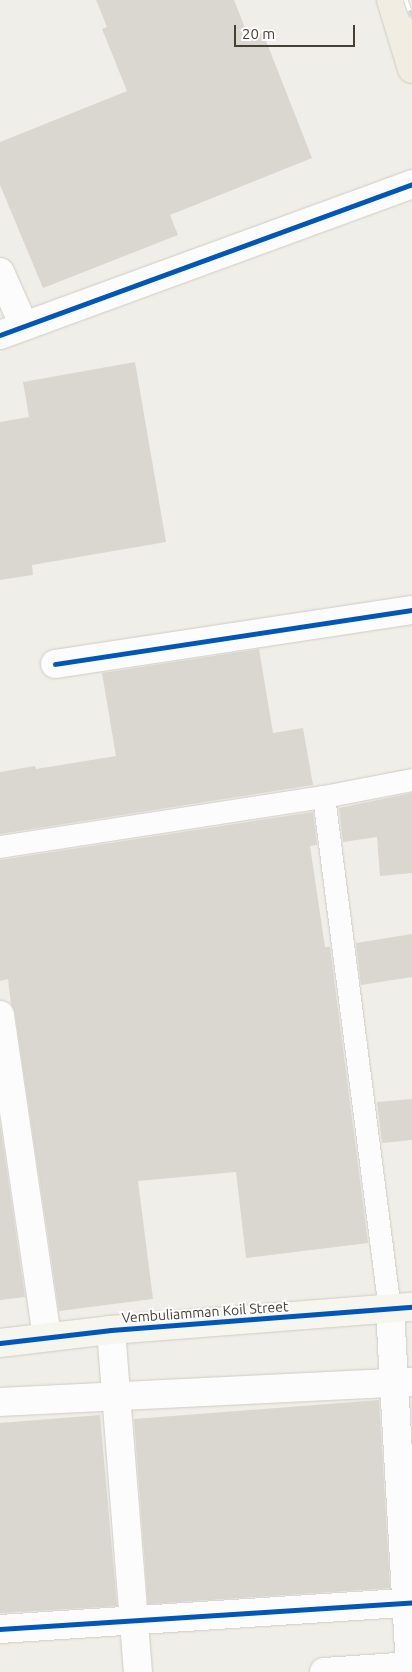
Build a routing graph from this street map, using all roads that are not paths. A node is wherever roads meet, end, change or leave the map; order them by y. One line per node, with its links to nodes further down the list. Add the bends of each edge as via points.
1 (399, 6): 2 (main road)
2 (412, 69)
3 (412, 184): 5 (street)
4 (0, 272): 5 (street)
5 (12, 330)
6 (412, 610): 7 (street)
7 (55, 664)
8 (412, 780): 9 (lane)
9 (324, 797): 10 (lane); 12 (lane)
10 (0, 847)
11 (0, 1015): 14 (street)
12 (401, 1308): 13 (street, Vembuliamman Koil Street); 16 (street)
13 (111, 1330): 14 (street, Vembuliamman Koil Street); 17 (street)
14 (48, 1337): 15 (street, Vembuliamman Koil Street)
15 (0, 1343)
16 (403, 1383): 17 (street); 19 (street)
17 (116, 1396): 18 (street); 20 (street)
18 (0, 1402)
19 (409, 1602): 20 (street); 22 (street)
20 (134, 1620): 21 (street); 23 (street)
21 (0, 1629)
22 (411, 1668): 24 (street)
23 (138, 1672)
24 (324, 1672)

